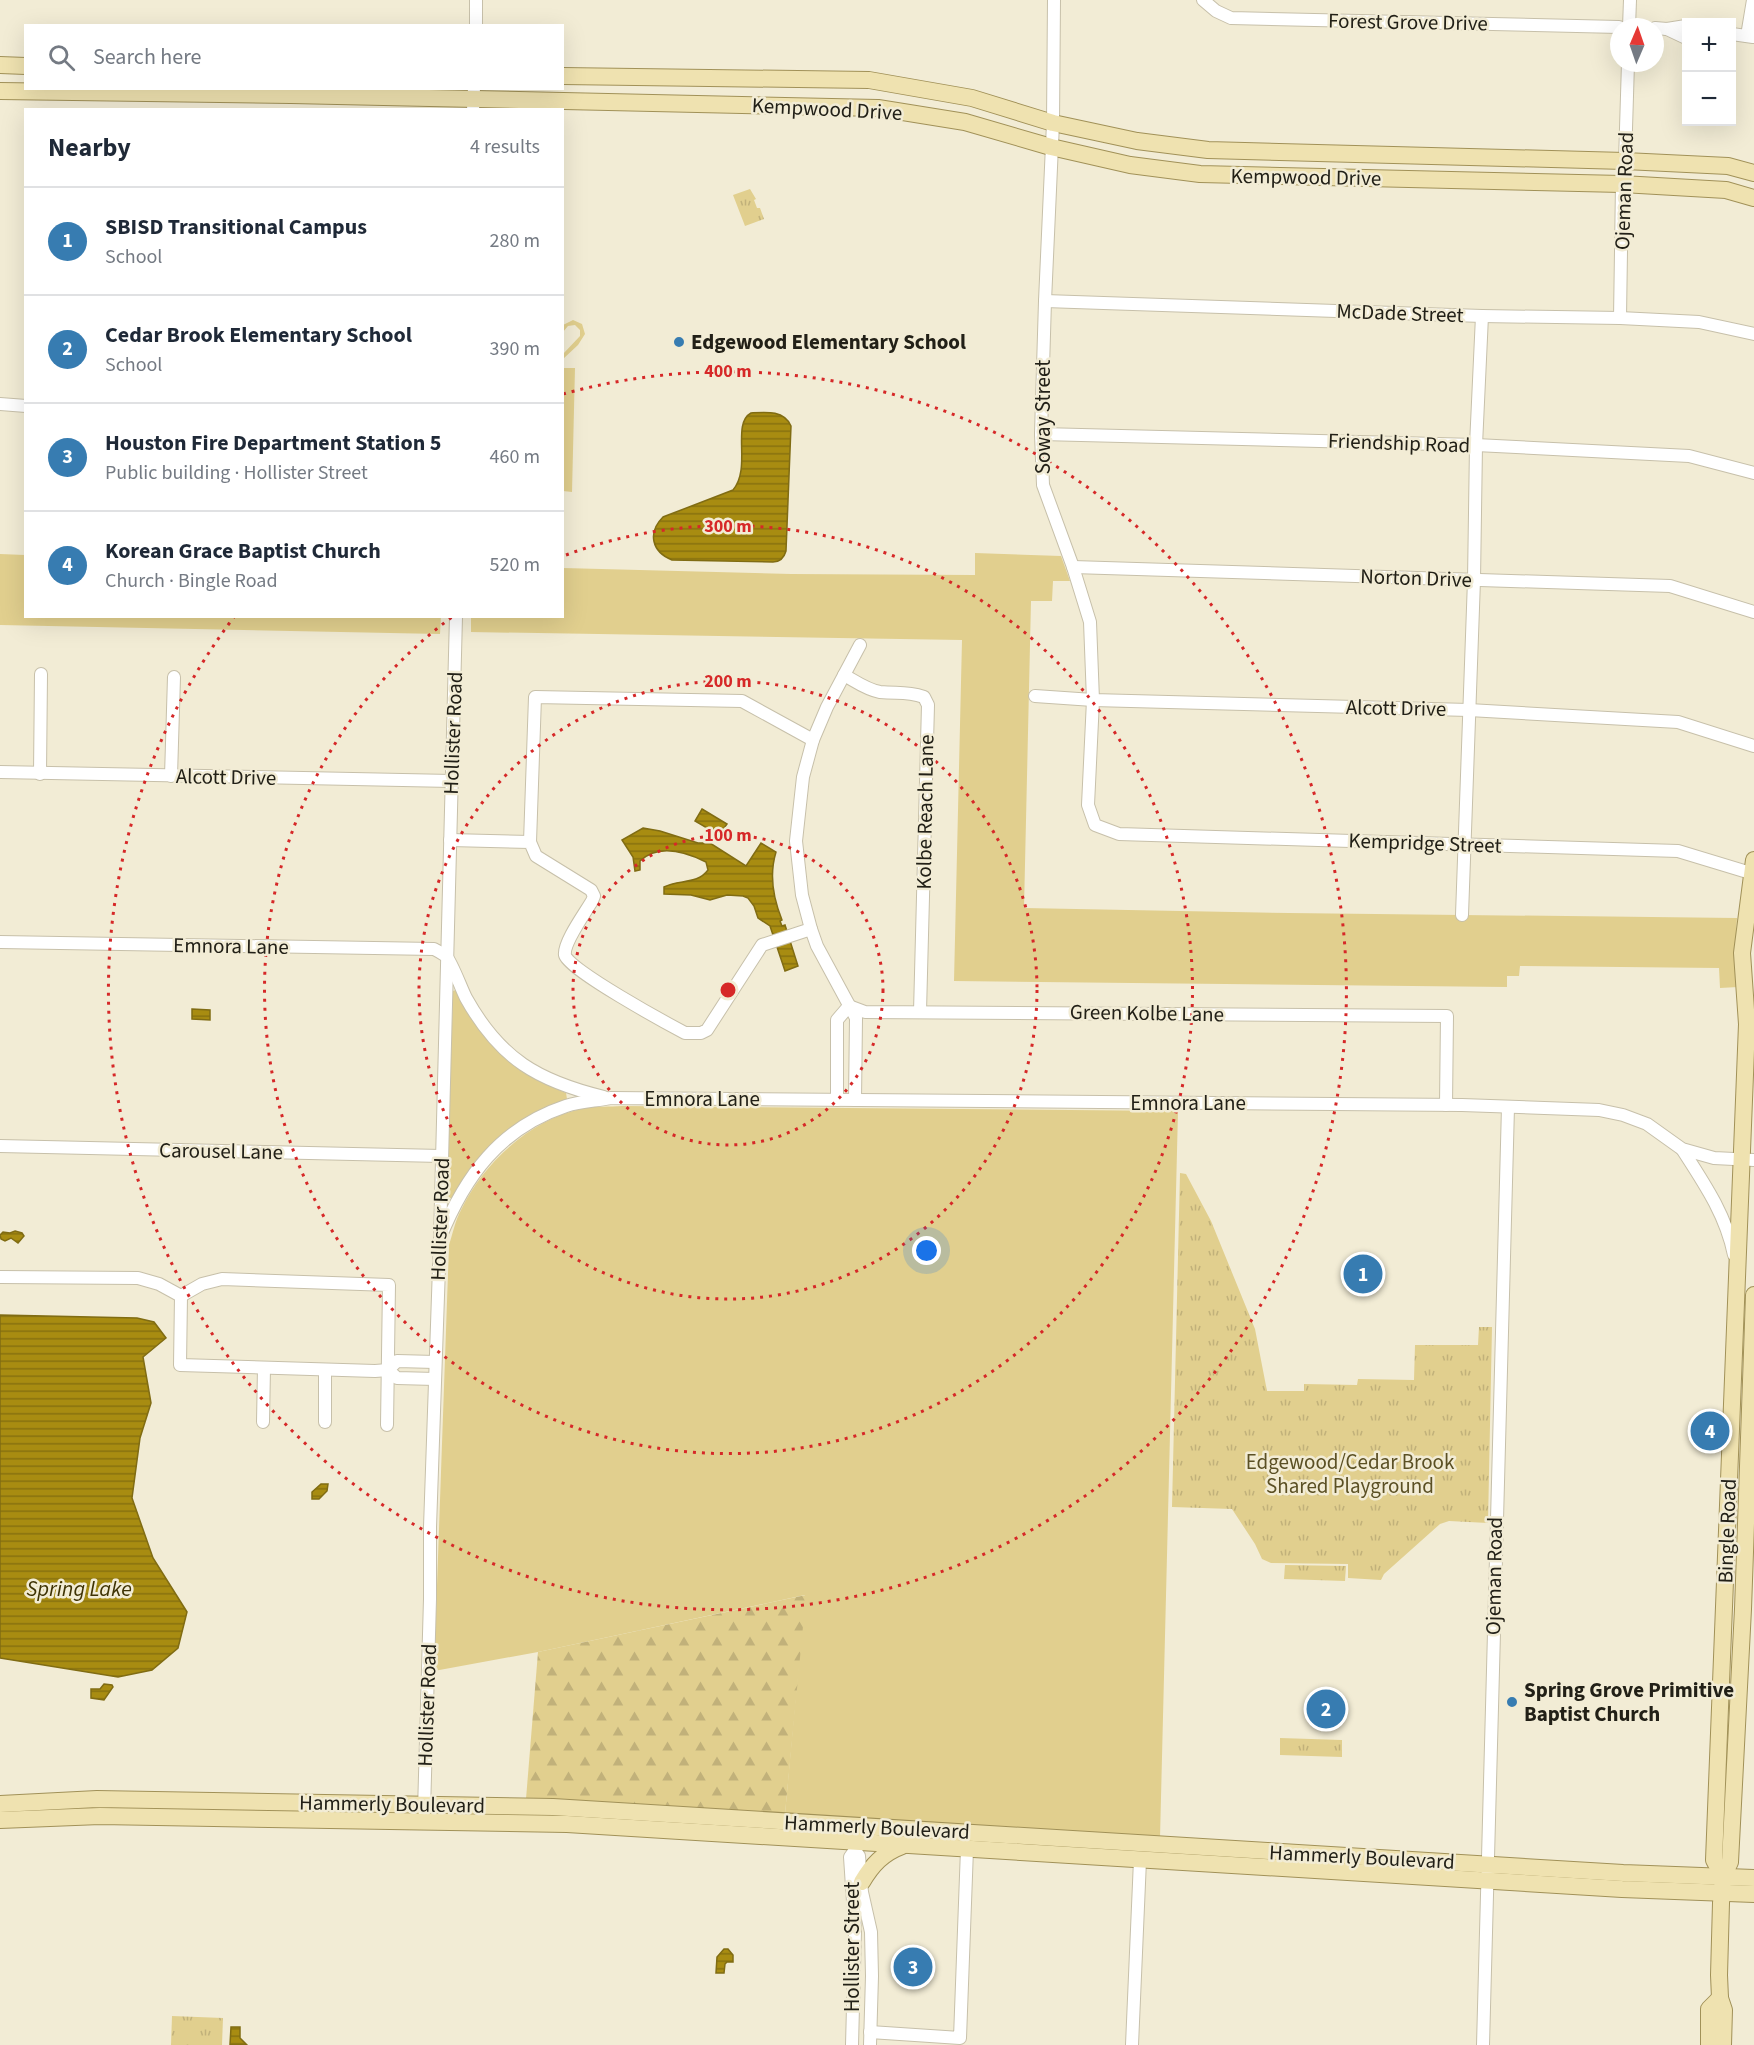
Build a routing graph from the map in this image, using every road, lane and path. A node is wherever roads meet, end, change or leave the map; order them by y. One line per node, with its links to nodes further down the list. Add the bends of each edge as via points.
1 (476, 0): 7 (street)
2 (1054, 0): 26 (street, Soway Street)
3 (1203, 0): 9 (street, Forest Grove Drive, via 1231,18)
4 (1630, 0): 6 (street)
5 (1753, 0): 12 (street)
6 (1629, 18)
7 (476, 24)
8 (1682, 26): 10 (street)
9 (1610, 27)
10 (1664, 29)
11 (1664, 30): 13 (street)
12 (1740, 36)
13 (1682, 37)
14 (0, 65): 15 (main road)
15 (24, 66)
16 (1628, 72): 31 (street, Ojeman Road)
17 (564, 76): 18 (main road, Kempwood Drive)
18 (656, 77): 20 (main road, Kempwood Drive, via 869,80); 24 (main road)
19 (68, 90): 21 (main road, Kempwood Drive); 22 (main road, Kempwood Drive)
20 (924, 90): 25 (main road); 26 (main road, Kempwood Drive, via 972,98)
21 (0, 91)
22 (291, 92): 23 (main road, Kempwood Drive)
23 (473, 99): 24 (main road, Kempwood Drive)
24 (653, 102): 25 (main road, Kempwood Drive, via 878,108)
25 (918, 115): 27 (main road, Kempwood Drive, via 964,122)
26 (1053, 123): 27 (street, Soway Street); 28 (main road, Kempwood Drive)
27 (1051, 147): 32 (main road, Kempwood Drive); 38 (street, Soway Street)
28 (1185, 147): 29 (main road, Kempwood Drive); 32 (main road)
29 (1321, 153): 30 (main road, Kempwood Drive); 34 (main road)
30 (1464, 157): 31 (main road, Kempwood Drive); 35 (main road)
31 (1625, 161): 33 (main road, Kempwood Drive, via 1728,166); 36 (street, Ojeman Road)
32 (1180, 172): 34 (main road, Kempwood Drive)
33 (1754, 173)
34 (1319, 177): 35 (main road, Kempwood Drive)
35 (1461, 180): 36 (main road, Kempwood Drive)
36 (1622, 184): 37 (main road, Kempwood Drive, via 1726,190); 40 (street, Ojeman Road)
37 (1754, 198)
38 (1045, 301): 39 (street, McDade Street); 44 (street, Soway Street)
39 (1482, 316): 40 (street, McDade Street); 45 (street)
40 (1620, 318): 41 (street, McDade Street, via 1699,322)
41 (1754, 334)
42 (0, 404): 43 (street)
43 (24, 406)
44 (1041, 434): 45 (street, Friendship Road); 47 (street, Soway Street, via 1042,485)
45 (1476, 445): 46 (street, Friendship Road, via 1689,456); 48 (street)
46 (1754, 473)
47 (1073, 567): 48 (street, Norton Drive); 56 (street, Soway Street, via 1090,622)
48 (1474, 580): 49 (street, Norton Drive, via 1670,586); 57 (street)
49 (1754, 612)
50 (456, 618): 63 (street, Hollister Road)
51 (860, 645): 53 (street)
52 (41, 674): 61 (street)
53 (844, 675): 58 (street); 74 (street, Kolbe Reach Lane, via 879,692 907,692 924,697 928,705)
54 (174, 677): 62 (street)
55 (1035, 696): 56 (street, Alcott Drive)
56 (1093, 700): 57 (street, Alcott Drive); 64 (street, Soway Street, via 1088,805)
57 (1469, 710): 59 (street, Alcott Drive, via 1678,722); 67 (street)
58 (813, 740): 66 (street, via 742,701 535,697); 70 (street, via 803,777 796,841)
59 (1754, 746)
60 (0, 772): 61 (street, Alcott Drive)
61 (40, 774): 62 (street, Alcott Drive)
62 (171, 776): 63 (street, Alcott Drive)
63 (452, 781): 65 (street, Hollister Road)
64 (1095, 825): 67 (street, Kempridge Street, via 1119,834)
65 (450, 840): 66 (street); 72 (street, Hollister Road)
66 (530, 842): 70 (street, via 536,856 591,890 594,896 567,945 565,956 569,963 685,1033 707,1030 762,945)
67 (1464, 844): 68 (street, Kempridge Street, via 1678,851); 69 (street)
68 (1753, 869): 75 (main road, Bingle Road, via 1742,953)
69 (1462, 915)
70 (805, 931): 73 (street)
71 (0, 942): 72 (street, Emnora Lane, via 434,949)
72 (447, 957): 76 (street, Emnora Lane, via 477,1017 516,1060 538,1075 571,1089); 83 (street, Hollister Road)
73 (849, 1006): 74 (street, Green Kolbe Lane, via 865,1012); 77 (street, via 837,1020); 78 (street, via 856,1018)
74 (920, 1012): 79 (street, Green Kolbe Lane, via 1447,1016)
75 (1750, 1024): 84 (main road, Bingle Road)
76 (611, 1098): 77 (street, Emnora Lane); 85 (street, Emnora Lane, via 568,1105 512,1133 470,1177)
77 (837, 1100): 78 (street, Emnora Lane)
78 (855, 1100): 79 (street, Emnora Lane)
79 (1446, 1105): 80 (street, Emnora Lane)
80 (1508, 1107): 82 (street, Emnora Lane, via 1599,1110 1623,1115 1647,1124); 118 (street, Ojeman Road)
81 (0, 1146): 83 (street, Carousel Lane)
82 (1682, 1149): 84 (street, Emnora Lane, via 1714,1158); 86 (street, via 1710,1191 1726,1225)
83 (441, 1156): 85 (street, Hollister Road)
84 (1748, 1160): 86 (main road, Bingle Road)
85 (440, 1238): 91 (street, Hollister Road)
86 (1738, 1274): 90 (main road, Bingle Road)
87 (0, 1277): 89 (street, via 138,1278)
88 (1754, 1295): 90 (main road, Bingle Road)
89 (181, 1296): 92 (street, via 180,1365); 94 (street, via 202,1284 222,1279 389,1285)
90 (1744, 1336): 99 (main road, Bingle Road); 100 (main road, Bingle Road)
91 (435, 1362): 94 (street, via 397,1361); 95 (street, Hollister Road)
92 (264, 1368): 93 (street); 96 (street)
93 (325, 1370): 94 (street); 97 (street)
94 (388, 1370): 95 (street, via 397,1378); 98 (street)
95 (435, 1379): 108 (street, Hollister Road)
96 (264, 1422)
97 (325, 1422)
98 (387, 1425)
99 (1729, 1474): 100 (street); 101 (main road, Bingle Road)
100 (1750, 1475): 102 (main road, Bingle Road)
101 (1723, 1609): 102 (street); 103 (main road, Bingle Road)
102 (1748, 1609): 104 (main road, Bingle Road)
103 (1719, 1731): 104 (main road); 121 (main road, Bingle Road, via 1714,1860)
104 (1737, 1731): 121 (main road, Bingle Road, via 1730,1862)
105 (98, 1799): 106 (main road, Hammerly Boulevard); 107 (main road, Hammerly Boulevard); 109 (main road)
106 (0, 1804)
107 (256, 1810): 108 (main road, Hammerly Boulevard); 109 (main road, Hammerly Boulevard)
108 (424, 1813): 111 (main road, Hammerly Boulevard)
109 (100, 1816): 110 (main road, Hammerly Boulevard)
110 (0, 1820)
111 (855, 1839): 112 (main road, Hammerly Boulevard); 113 (main road, Hammerly Boulevard); 120 (street, Hollister Street); 125 (street, Hollister Street, via 850,1857 855,1931)
112 (1078, 1839): 115 (main road); 117 (main road, Hammerly Boulevard)
113 (906, 1845): 114 (main road, Hammerly Boulevard); 120 (main road, via 882,1856)
114 (967, 1849): 115 (main road, Hammerly Boulevard); 124 (street, via 960,2038)
115 (1077, 1856): 116 (main road, Hammerly Boulevard)
116 (1140, 1860): 117 (main road, Hammerly Boulevard); 126 (street)
117 (1278, 1860): 118 (main road, Hammerly Boulevard)
118 (1489, 1873): 121 (main road, Hammerly Boulevard, via 1623,1873); 127 (street, Ojeman Road)
119 (1754, 1878): 121 (main road, Hammerly Boulevard)
120 (862, 1882): 124 (street, Hollister Street, via 871,1932)
121 (1722, 1885): 122 (main road, Hammerly Boulevard); 123 (main road, Bingle Road)
122 (1754, 1894)
123 (1720, 1998): 128 (main road, Bingle Road, via 1709,2009); 129 (main road, Bingle Road, via 1724,2010)
124 (870, 2039)
125 (852, 2045)
126 (1132, 2045)
127 (1483, 2045)
128 (1709, 2045)
129 (1723, 2045)

